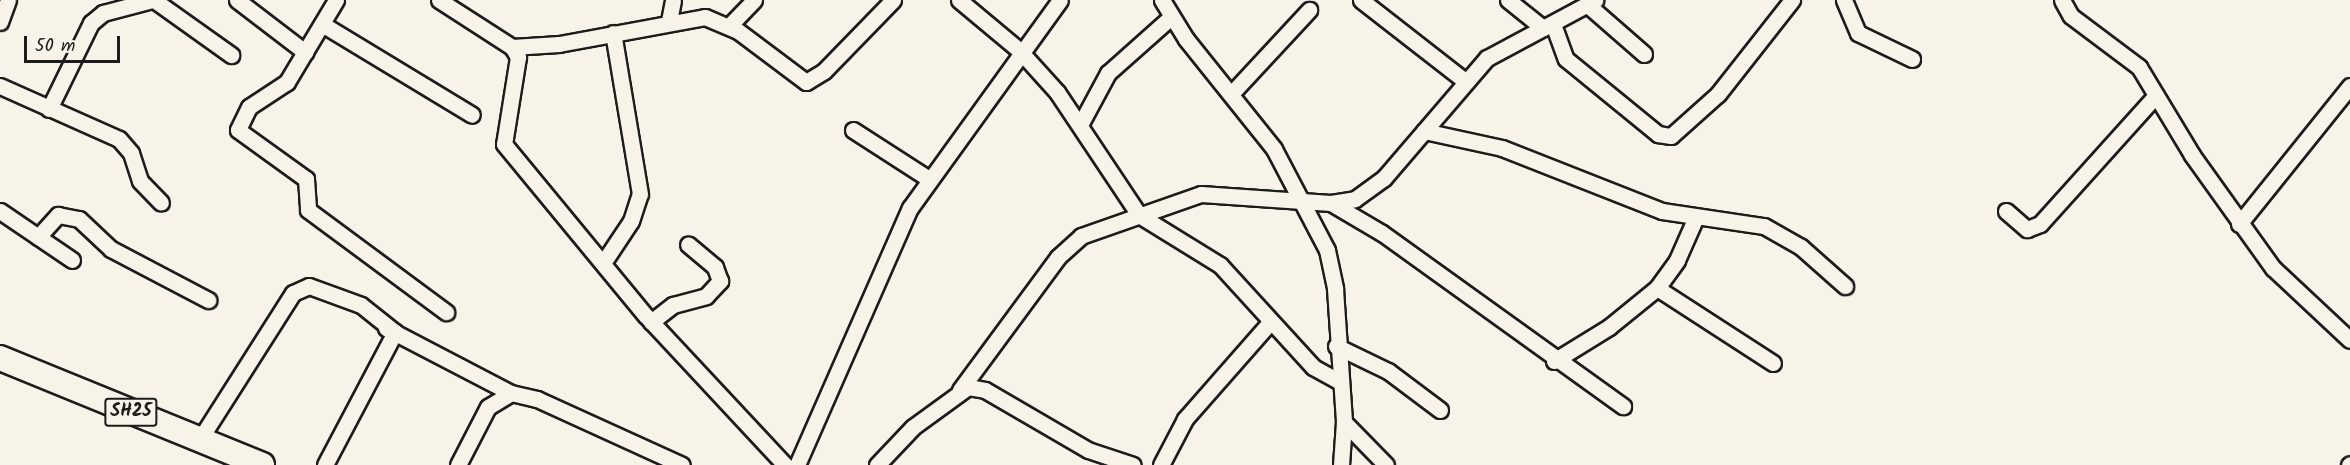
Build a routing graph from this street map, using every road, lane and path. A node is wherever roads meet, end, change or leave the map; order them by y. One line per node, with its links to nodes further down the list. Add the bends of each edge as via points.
1 (8, 0): 21 (street)
2 (153, 0): 30 (street); 37 (street, via 103,13 91,23)
3 (237, 0): 28 (street)
4 (336, 0): 22 (street)
5 (439, 0): 26 (street)
6 (673, 0): 20 (street)
7 (754, 0): 23 (street)
8 (893, 0): 23 (street, via 824,71 806,82)
9 (959, 0): 27 (street)
10 (1060, 0): 27 (street)
11 (1162, 0): 19 (street)
12 (1361, 0): 32 (street)
13 (1508, 0): 24 (street)
14 (1792, 0): 24 (street, via 1718,94 1671,136 1658,134 1566,59)
15 (1844, 0): 31 (street, via 1858,33)
16 (2061, 0): 36 (street, via 2071,16 2139,67)
17 (1592, 3): 24 (street); 29 (street)
18 (1309, 10): 35 (street)
19 (1171, 17): 35 (street); 39 (street, via 1108,73)
20 (669, 21): 23 (street, via 705,17); 25 (street)
21 (0, 22)
22 (322, 24): 28 (street); 38 (street)
23 (729, 26)
24 (1548, 26): 32 (street, via 1486,58)
25 (613, 33): 26 (street); 54 (street, via 640,194 631,221)
26 (512, 47): 54 (street, via 517,69 504,144)
27 (1019, 50): 39 (street); 42 (street)
28 (305, 52): 58 (street, via 282,88 243,114 238,130 306,179 308,210)
29 (1644, 54)
30 (231, 55)
31 (1912, 59)
32 (1465, 81): 41 (street)
33 (0, 86): 37 (street)
34 (2350, 86): 50 (street)
35 (1231, 94): 43 (street)
36 (2156, 95): 47 (street, via 2040,224 2027,229); 50 (street)
37 (49, 109): 44 (street, via 127,146 140,182)
38 (472, 115)
39 (1080, 125): 48 (street)
40 (853, 130): 42 (street)
41 (1425, 131): 45 (street, via 1368,192); 49 (street, via 1502,148 1643,205)
42 (929, 179): 81 (street, via 897,230)
43 (1303, 197): 45 (street); 48 (street, via 1201,194); 64 (street, via 1331,263)
44 (161, 203)
45 (1331, 203): 66 (street, via 1382,233)
46 (0, 211): 51 (street)
47 (2006, 211)
48 (1139, 215): 60 (street, via 1220,265); 69 (street, via 1070,244)
49 (1695, 217): 55 (street, via 1744,220 1776,231); 56 (street, via 1677,260)
50 (2239, 224): 63 (street, via 2273,268)
51 (38, 237): 53 (street); 57 (street, via 58,215 78,219 111,249)
52 (688, 244): 61 (street, via 715,267 720,281 706,296 672,305)
53 (72, 260)
54 (603, 263): 61 (street)
55 (1845, 286)
56 (1657, 288): 66 (street, via 1610,327); 67 (street)
57 (208, 300)
58 (446, 312)
59 (373, 321): 62 (street)
60 (1271, 321): 68 (street, via 1313,367); 84 (street, via 1185,419)
61 (651, 322): 80 (street)
62 (395, 332): 70 (street); 74 (street, via 361,305 309,286 293,293); 77 (street)
63 (2350, 340)
64 (1336, 346): 68 (street); 72 (street, via 1388,371)
65 (0, 358): 74 (main road, SH25)
66 (1554, 361): 71 (street)
67 (1773, 363)
68 (1338, 381): 73 (street)
69 (960, 390): 82 (street); 83 (street, via 985,390 1089,450)
70 (512, 393): 78 (street, via 488,407); 79 (street, via 537,399)
71 (1623, 406)
72 (1440, 410)
73 (1344, 422): 85 (street); 86 (street)
74 (200, 439): 75 (main road, SH25)
75 (220, 457): 76 (main road, SH25)
76 (262, 465)
77 (325, 465)
78 (458, 465)
79 (682, 465)
80 (785, 465)
81 (797, 465)
82 (877, 465)
83 (1133, 465)
84 (1161, 465)
85 (1341, 465)
86 (1386, 465)

